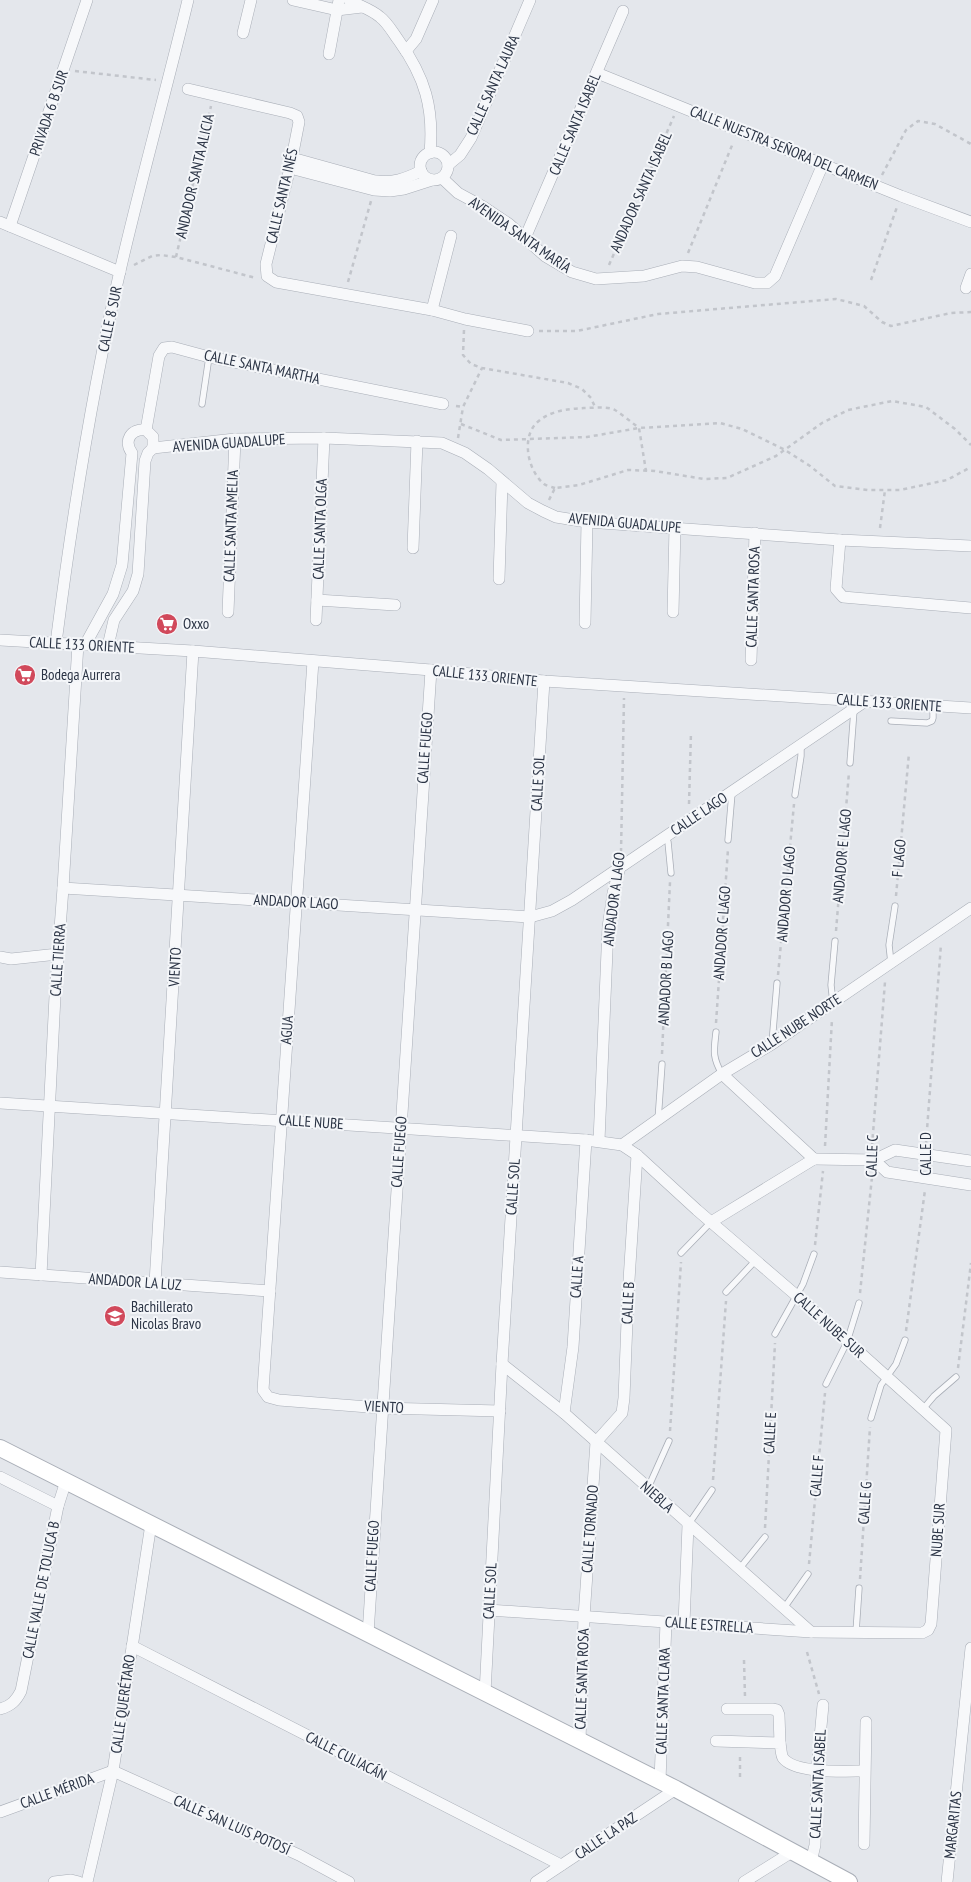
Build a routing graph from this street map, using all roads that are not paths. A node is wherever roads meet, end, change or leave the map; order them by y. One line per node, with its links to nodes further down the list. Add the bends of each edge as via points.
1 (87, 0): 23 (street, PRIVADA 6 B SUR)
2 (188, 0): 26 (street, CALLE 8 SUR)
3 (251, 0): 11 (street)
4 (293, 0): 8 (street)
5 (349, 0): 9 (street)
6 (433, 0): 12 (street, via 416,39)
7 (530, 0): 19 (street, CALLE SANTA LAURA, via 471,138 460,155)
8 (338, 5): 9 (street); 13 (street)
9 (362, 7): 12 (street, via 380,17)
10 (623, 10): 14 (street, CALLE SANTA ISABEL)
11 (243, 33)
12 (406, 52): 16 (street, via 424,86 430,106)
13 (329, 54)
14 (597, 73): 18 (street, CALLE NUESTRA SEÑORA DEL CARMEN); 25 (street, CALLE SANTA ISABEL)
15 (188, 89): 17 (street, CALLE SANTA INÉS, via 297,116)
16 (430, 153): 19 (street, via 442,155); 20 (street, via 423,158)
17 (291, 163): 20 (street, via 388,182); 21 (street, via 374,190 404,190); 29 (street, CALLE SANTA INÉS, via 266,264 267,276 276,282)
18 (823, 164): 22 (street, CALLE NUESTRA SEÑORA DEL CARMEN); 25 (street, AVENIDA SANTA MARÍA, via 775,276 767,283 682,266 644,276 596,279 572,272 545,256)
19 (448, 165): 21 (street, via 446,174)
20 (421, 171): 21 (street, via 425,177)
21 (437, 179): 25 (street, AVENIDA SANTA MARÍA)
22 (971, 222)
23 (5, 224): 26 (street)
24 (451, 236): 29 (street)
25 (526, 238)
26 (120, 272): 57 (street, CALLE 8 SUR, via 74,504)
27 (971, 274): 28 (street)
28 (966, 288)
29 (432, 310): 30 (street)
30 (528, 331)
31 (209, 357): 32 (lane); 33 (street, CALLE SANTA MARTHA); 34 (street, CALLE SANTA MARTHA, via 172,347 164,348 159,356)
32 (202, 404)
33 (443, 404)
34 (141, 430): 38 (street, CALLE SANTA MARTHA, via 153,438); 47 (street, via 128,440 132,453 122,565)
35 (324, 438): 36 (street, AVENIDA GUADALUPE); 37 (street, AVENIDA GUADALUPE); 49 (street, CALLE SANTA OLGA)
36 (235, 439): 38 (street, AVENIDA GUADALUPE); 52 (street, CALLE SANTA AMELIA)
37 (417, 441): 39 (street, AVENIDA GUADALUPE, via 442,443 456,449); 45 (street)
38 (152, 448): 48 (street, via 145,461 138,574)
39 (502, 482): 40 (street, AVENIDA GUADALUPE, via 543,511 556,517); 46 (street)
40 (587, 522): 41 (street, AVENIDA GUADALUPE); 55 (street)
41 (675, 527): 42 (street, AVENIDA GUADALUPE); 53 (street)
42 (755, 533): 43 (street, AVENIDA GUADALUPE); 61 (street, CALLE SANTA ROSA)
43 (840, 540): 44 (street, AVENIDA GUADALUPE); 51 (street, via 836,589 844,597)
44 (971, 546)
45 (413, 548)
46 (499, 579)
47 (117, 584): 48 (street); 58 (street, via 107,607)
48 (132, 591): 59 (street, via 114,620)
49 (317, 600): 50 (street); 54 (street, CALLE SANTA OLGA)
50 (394, 605)
51 (971, 608)
52 (228, 612)
53 (673, 612)
54 (316, 620)
55 (585, 623)
56 (0, 640): 57 (street, CALLE 133 ORIENTE)
57 (56, 643): 58 (street, CALLE 133 ORIENTE)
58 (82, 645): 59 (street, CALLE 133 ORIENTE); 78 (street, CALLE TIERRA)
59 (108, 646): 60 (street, CALLE 133 ORIENTE)
60 (193, 651): 62 (street, CALLE 133 ORIENTE); 79 (street, VIENTO)
61 (751, 660)
62 (313, 661): 63 (street, CALLE 133 ORIENTE); 80 (street, AGUA)
63 (431, 670): 64 (street, CALLE 133 ORIENTE); 83 (street, CALLE FUEGO)
64 (544, 681): 65 (street, CALLE 133 ORIENTE); 84 (street, CALLE SOL)
65 (864, 702): 66 (street, CALLE 133 ORIENTE); 67 (street, CALLE LAGO)
66 (933, 706): 68 (street, CALLE 133 ORIENTE); 69 (lane, via 932,722)
67 (854, 708): 70 (street, CALLE LAGO); 71 (lane)
68 (971, 708)
69 (891, 721)
70 (801, 745): 72 (street, CALLE LAGO); 73 (lane)
71 (850, 763)
72 (732, 791): 74 (street, CALLE LAGO); 75 (lane)
73 (795, 795)
74 (665, 836): 76 (street, CALLE LAGO); 77 (lane)
75 (728, 840)
76 (620, 867): 84 (street, CALLE LAGO, via 572,900 552,911); 103 (street, ANDADOR A LAGO, via 608,927)
77 (671, 873)
78 (63, 888): 79 (street, ANDADOR LAGO); 86 (street, CALLE TIERRA)
79 (178, 895): 80 (street, ANDADOR LAGO); 97 (street, VIENTO)
80 (296, 902): 83 (street, ANDADOR LAGO); 99 (street, AGUA)
81 (895, 906): 88 (lane)
82 (971, 908): 88 (street, CALLE NUBE NORTE)
83 (414, 909): 84 (street, ANDADOR LAGO); 100 (street, CALLE FUEGO)
84 (530, 917): 101 (street, CALLE SOL)
85 (835, 941): 90 (lane, via 831,985)
86 (58, 954): 87 (street, via 11,959); 96 (street, CALLE TIERRA)
87 (0, 957)
88 (887, 966): 90 (street, CALLE NUBE NORTE)
89 (777, 983): 92 (lane)
90 (833, 1003): 92 (street, CALLE NUBE NORTE)
91 (716, 1032): 94 (lane, via 713,1053)
92 (772, 1044): 94 (street, CALLE NUBE NORTE)
93 (662, 1064): 98 (lane)
94 (722, 1074): 98 (street, CALLE NUBE NORTE); 106 (street)
95 (0, 1103): 96 (street, CALLE NUBE)
96 (49, 1106): 97 (street, CALLE NUBE); 115 (street, CALLE TIERRA)
97 (166, 1113): 99 (street, CALLE NUBE); 116 (street, VIENTO)
98 (658, 1120): 104 (street, CALLE NUBE NORTE)
99 (281, 1121): 100 (street, CALLE NUBE); 117 (street, AGUA)
100 (400, 1128): 101 (street, CALLE NUBE); 129 (street, CALLE FUEGO)
101 (517, 1136): 102 (street, CALLE NUBE); 124 (street, CALLE SOL)
102 (586, 1140): 103 (street, CALLE NUBE); 132 (street, CALLE A, via 573,1347)
103 (599, 1141): 104 (street, CALLE NUBE)
104 (622, 1145): 105 (street, CALLE NUBE SUR)
105 (637, 1155): 110 (street, CALLE NUBE SUR); 136 (street, CALLE B, via 622,1413)
106 (819, 1159): 107 (street); 110 (street)
107 (874, 1160): 108 (street, via 896,1150); 109 (street, via 887,1172)
108 (971, 1161)
109 (971, 1185)
110 (712, 1222): 111 (lane); 113 (street, CALLE NUBE SUR)
111 (681, 1253)
112 (814, 1254): 119 (lane)
113 (756, 1260): 118 (lane); 119 (street, CALLE NUBE SUR)
114 (0, 1272): 115 (street, ANDADOR LA LUZ)
115 (41, 1275): 116 (street, ANDADOR LA LUZ)
116 (155, 1283): 117 (street, ANDADOR LA LUZ)
117 (270, 1291): 128 (street, AGUA, via 263,1390)
118 (726, 1292)
119 (797, 1296): 121 (lane); 123 (street, CALLE NUBE SUR)
120 (859, 1303): 123 (lane)
121 (775, 1334)
122 (905, 1340): 125 (lane, via 896,1364)
123 (847, 1342): 125 (street, CALLE NUBE SUR); 127 (lane)
124 (502, 1364): 131 (street, CALLE SOL); 132 (street, NIEBLA)
125 (886, 1376): 130 (street, CALLE NUBE SUR); 133 (lane)
126 (956, 1377): 130 (lane)
127 (826, 1384)
128 (268, 1397): 129 (street, VIENTO)
129 (381, 1408): 131 (street, VIENTO); 157 (street, CALLE FUEGO)
130 (923, 1409): 134 (street, CALLE NUBE SUR)
131 (500, 1411): 150 (street, CALLE SOL)
132 (564, 1413): 136 (street, NIEBLA)
133 (871, 1418)
134 (946, 1430): 154 (street, NUBE SUR)
135 (669, 1441): 140 (lane)
136 (596, 1442): 140 (street, NIEBLA); 151 (street, CALLE TORNADO)
137 (0, 1448): 139 (main road)
138 (0, 1477): 142 (street)
139 (66, 1481): 142 (street, CALLE VALLE DE TOLUCA B); 143 (main road)
140 (648, 1488): 144 (street, NIEBLA)
141 (712, 1490): 144 (lane)
142 (58, 1506): 162 (street, CALLE VALLE DE TOLUCA B, via 21,1691 17,1700)
143 (151, 1524): 157 (main road); 158 (street, CALLE QUERÉTARO)
144 (688, 1525): 146 (street, NIEBLA); 153 (street)
145 (765, 1537): 146 (lane)
146 (740, 1568): 149 (street, NIEBLA)
147 (808, 1574): 149 (lane)
148 (859, 1588): 156 (lane)
149 (784, 1608): 155 (street, NIEBLA)
150 (489, 1610): 151 (street, CALLE ESTRELLA); 160 (street, CALLE SOL)
151 (584, 1616): 152 (street, CALLE ESTRELLA); 165 (street, CALLE SANTA ROSA)
152 (666, 1622): 153 (street, CALLE ESTRELLA); 171 (street, CALLE SANTA CLARA)
153 (684, 1623): 155 (street, CALLE ESTRELLA)
154 (928, 1630): 156 (street, CALLE ESTRELLA, via 922,1633)
155 (811, 1632): 156 (street, CALLE ESTRELLA)
156 (856, 1632)
157 (368, 1634): 160 (main road)
158 (132, 1646): 169 (street, CALLE QUERÉTARO); 177 (street, CALLE CULIACÁN)
159 (971, 1648): 185 (street, MARGARITAS)
160 (485, 1693): 165 (main road)
161 (823, 1704): 168 (street, CALLE SANTA ISABEL)
162 (0, 1709)
163 (727, 1709): 167 (street, via 777,1710)
164 (866, 1722): 170 (street)
165 (580, 1741): 171 (main road)
166 (716, 1741): 167 (street)
167 (780, 1743): 168 (street, via 782,1757 788,1763)
168 (817, 1770): 170 (street); 176 (street, CALLE SANTA ISABEL, via 815,1845)
169 (113, 1771): 173 (street, CALLE MÉRIDA); 180 (street, CALLE QUERÉTARO); 181 (street, CALLE SAN LUIS POTOSÍ, via 299,1855)
170 (864, 1771): 174 (street)
171 (660, 1781): 172 (main road)
172 (676, 1789): 175 (main road); 177 (street, CALLE LA PAZ)
173 (0, 1812)
174 (864, 1844)
175 (792, 1852): 176 (main road); 183 (street)
176 (811, 1862): 184 (main road)
177 (561, 1865): 182 (street, CALLE LA PAZ)
178 (54, 1882): 179 (street)
179 (79, 1882)
180 (87, 1882)
181 (349, 1882)
182 (536, 1882)
183 (744, 1882)
184 (849, 1882)
185 (947, 1882)

